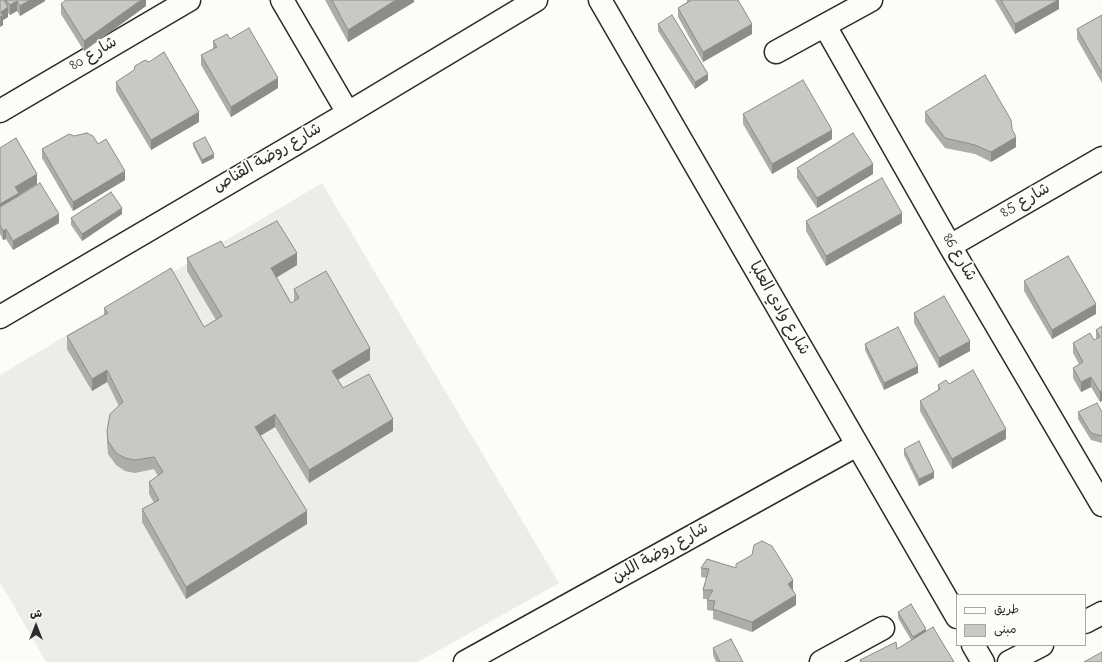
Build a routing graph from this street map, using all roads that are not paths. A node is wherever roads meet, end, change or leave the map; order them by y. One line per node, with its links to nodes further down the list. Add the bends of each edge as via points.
1 (189, 0): 8 (street, شارع 80)
2 (282, 0): 9 (street)
3 (536, 0): 9 (street, شارع روضة القناص)
4 (600, 0): 13 (street, شارع وادي العلبا)
5 (871, 0): 6 (street)
6 (825, 26): 7 (street); 11 (street, شارع 86)
7 (776, 52)
8 (0, 111)
9 (348, 112): 12 (street, شارع روضة القناص)
10 (1102, 158): 11 (street, شارع 85)
11 (950, 246): 14 (street, شارع 86)
12 (0, 317)
13 (856, 445): 16 (street, شارع وادي العلبا); 21 (street, شارع روضة اللبن)
14 (1099, 493)
15 (1102, 613): 17 (street)
16 (956, 615)
17 (1086, 621)
18 (883, 628): 22 (street)
19 (974, 646): 23 (street)
20 (1040, 646): 24 (street)
21 (465, 662)
22 (821, 662)
23 (983, 662)
24 (1009, 662)

